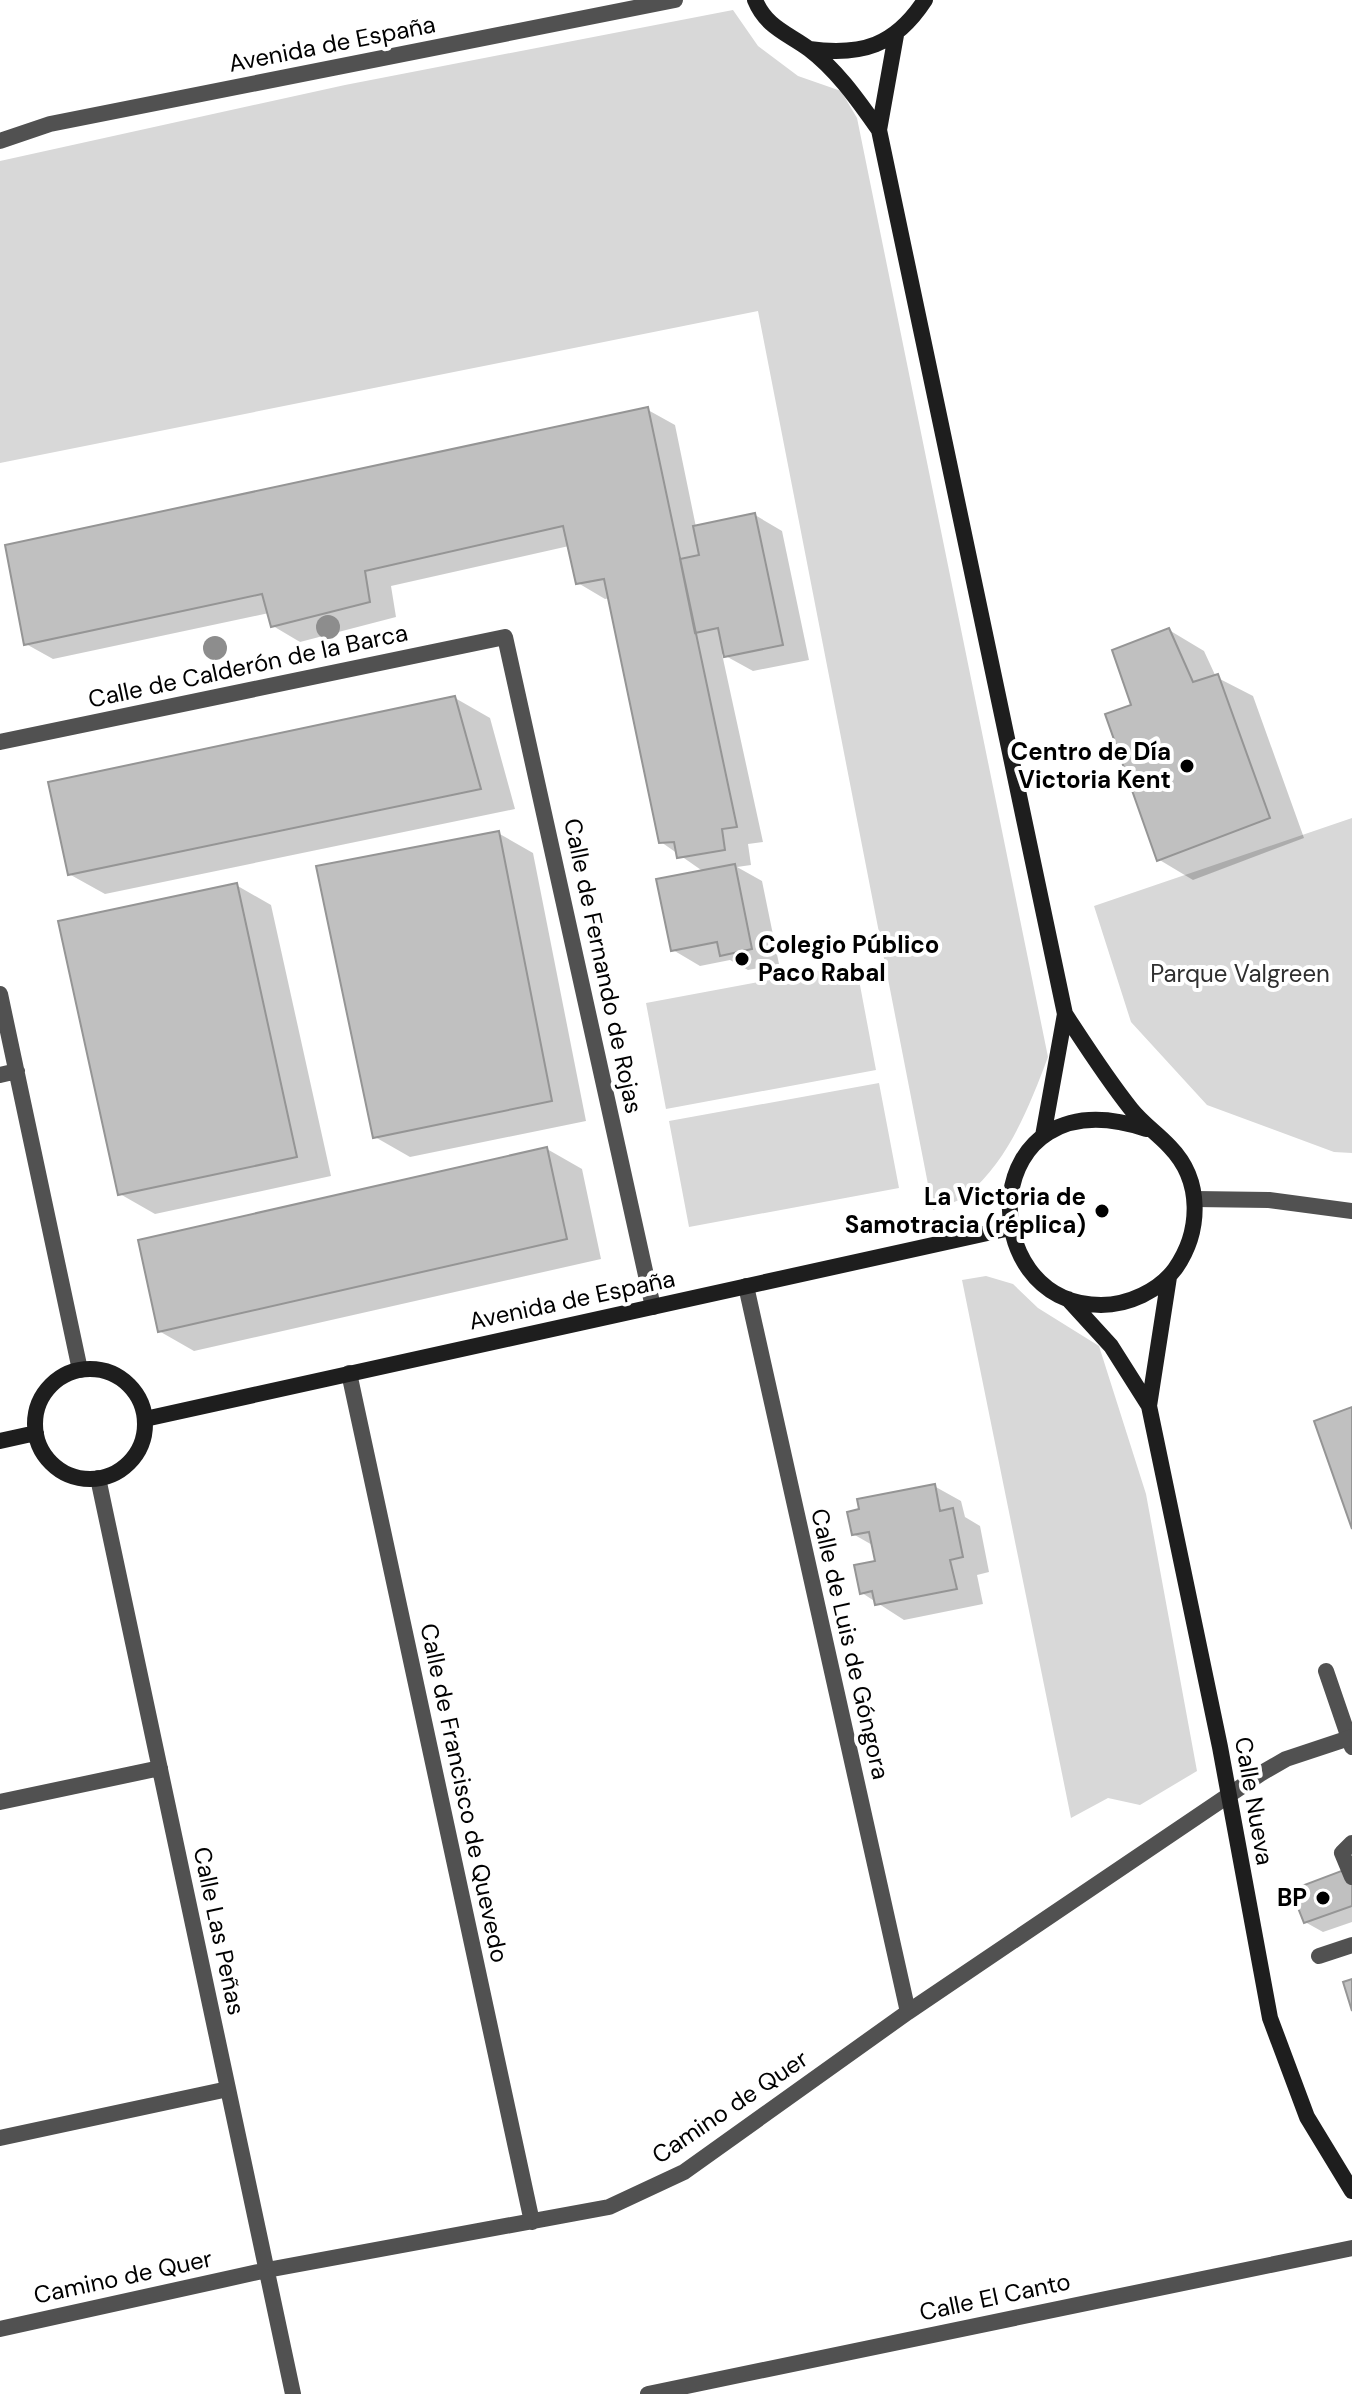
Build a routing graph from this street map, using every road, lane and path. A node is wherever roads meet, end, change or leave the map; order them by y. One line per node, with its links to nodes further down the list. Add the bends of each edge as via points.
1 (675, 0): 7 (street, Avenida de España, via 50,124)
2 (755, 0): 5 (street, via 782,35)
3 (925, 0): 4 (street)
4 (896, 35): 5 (street, via 869,48 840,53); 6 (street)
5 (809, 49): 6 (street, via 850,90)
6 (879, 130): 11 (street)
7 (0, 141)
8 (505, 637): 9 (street, Calle de Calderón de la Barca); 21 (street, Calle de Fernando de Rojas)
9 (0, 742)
10 (0, 994): 12 (street)
11 (1065, 1014): 13 (street); 14 (street)
12 (8, 1073): 22 (street)
13 (1146, 1129): 14 (street, via 1090,1117); 15 (street, via 1170,1147 1187,1171)
14 (1043, 1136): 17 (street, via 1014,1176)
15 (1195, 1199): 16 (street, via 1269,1200); 18 (street, via 1188,1251)
16 (1352, 1211)
17 (1010, 1228): 19 (street, Avenida de España); 20 (street, via 1021,1258 1041,1282)
18 (1169, 1277): 20 (street, via 1120,1303); 24 (street, Calle Nueva)
19 (746, 1286): 21 (street, Avenida de España); 38 (street, Calle de Luis de Góngora)
20 (1068, 1299): 24 (street, Calle Nueva, via 1111,1346)
21 (653, 1307): 23 (street, Avenida de España)
22 (80, 1370): 25 (street, via 107,1372 130,1386); 26 (street, via 46,1393 36,1416)
23 (349, 1373): 25 (street, Avenida de España); 42 (street, Calle de Francisco de Quevedo)
24 (1149, 1406): 32 (street, Calle Nueva)
25 (145, 1419): 28 (street, via 138,1451 114,1473)
26 (36, 1433): 27 (street); 28 (street, via 41,1449 65,1473)
27 (0, 1441)
28 (98, 1478): 31 (street, Calle Las Peñas)
29 (1326, 1671): 30 (street)
30 (1350, 1741): 32 (street, Camino de Quer, via 1286,1759)
31 (160, 1768): 33 (street); 39 (street, Calle Las Peñas)
32 (1228, 1796): 38 (street, Camino de Quer); 41 (street, Calle Nueva, via 1270,2018 1307,2117)
33 (0, 1802)
34 (1352, 1843): 35 (street, via 1342,1853)
35 (1352, 1877)
36 (1352, 1945): 37 (street)
37 (1319, 1956)
38 (908, 2012): 42 (street, Camino de Quer, via 684,2172 609,2207)
39 (228, 2089): 40 (street); 44 (street, Calle Las Peñas)
40 (0, 2138)
41 (1352, 2191)
42 (532, 2222): 44 (street, Camino de Quer)
43 (1352, 2248): 47 (street, Calle El Canto)
44 (267, 2270): 45 (street, Camino de Quer); 46 (street, Calle Las Peñas)
45 (0, 2329)
46 (293, 2394)
47 (648, 2394)

